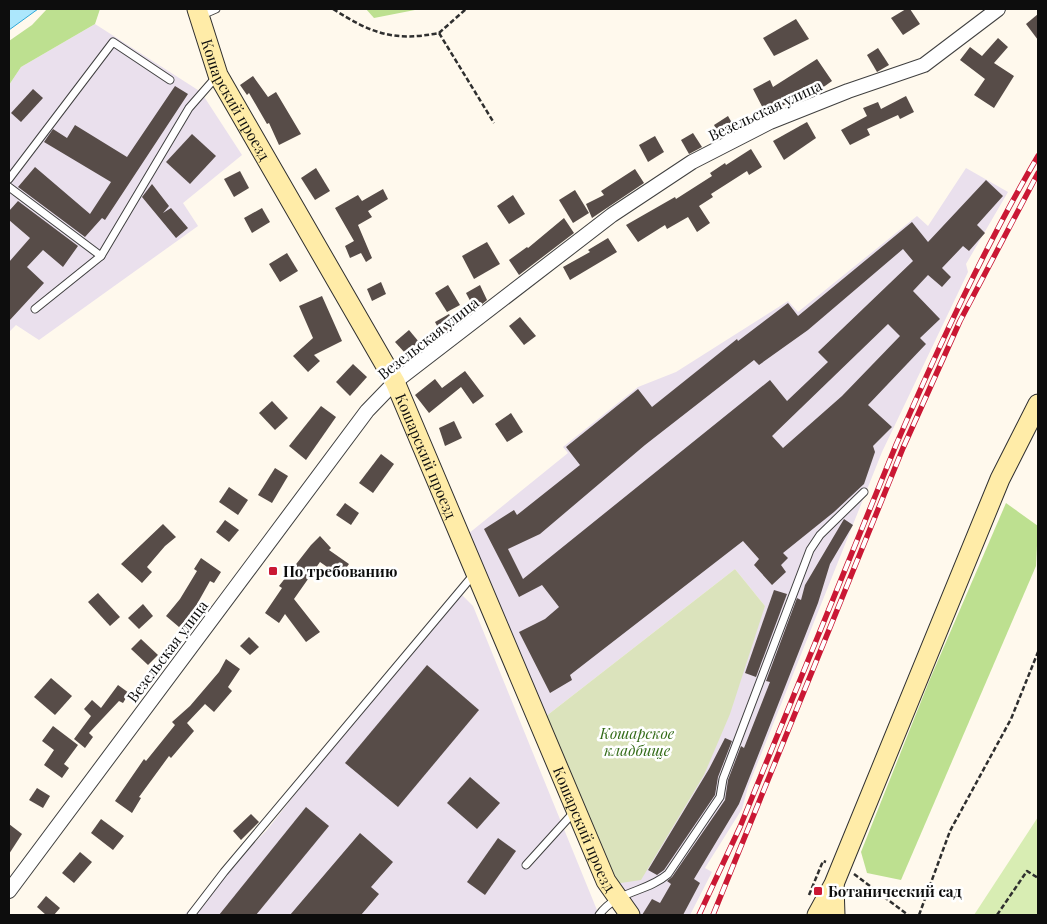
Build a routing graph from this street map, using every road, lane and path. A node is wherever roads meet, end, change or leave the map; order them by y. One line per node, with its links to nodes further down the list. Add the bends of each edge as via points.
1 (332, 9): 5 (path, via 359,25 400,38)
2 (466, 9): 5 (path)
3 (998, 9): 13 (street, Везельская улица, via 924,65 848,90 779,119 692,162 612,215)
4 (204, 11): 6 (street, Кошарский проезд)
5 (439, 32): 8 (path)
6 (218, 75): 11 (lane, via 189,108); 13 (street, Кошарский проезд)
7 (170, 80): 9 (lane, via 113,42)
8 (494, 123)
9 (9, 179)
10 (9, 188): 11 (lane)
11 (101, 256): 12 (lane)
12 (35, 309)
13 (395, 382): 16 (street, Кошарский проезд); 23 (street, Везельская улица, via 367,411)
14 (1038, 404): 22 (street, via 1000,479)
15 (864, 492): 24 (lane, via 820,535 810,550 723,779 720,797 668,874 658,883)
16 (475, 572): 18 (street, Кошарский проезд); 25 (lane)
17 (1038, 652): 31 (path, via 1011,719 950,831)
18 (576, 809): 19 (lane); 24 (street, Кошарский проезд)
19 (526, 865)
20 (851, 872): 30 (path)
21 (1038, 878): 32 (path, via 1027,871)
22 (834, 884): 28 (street); 29 (street)
23 (9, 891)
24 (617, 898): 26 (lane); 27 (street, Кошарский проезд)
25 (191, 915)
26 (599, 915)
27 (630, 915)
28 (817, 915)
29 (835, 915)
30 (908, 915)
31 (919, 915)
32 (997, 915)

